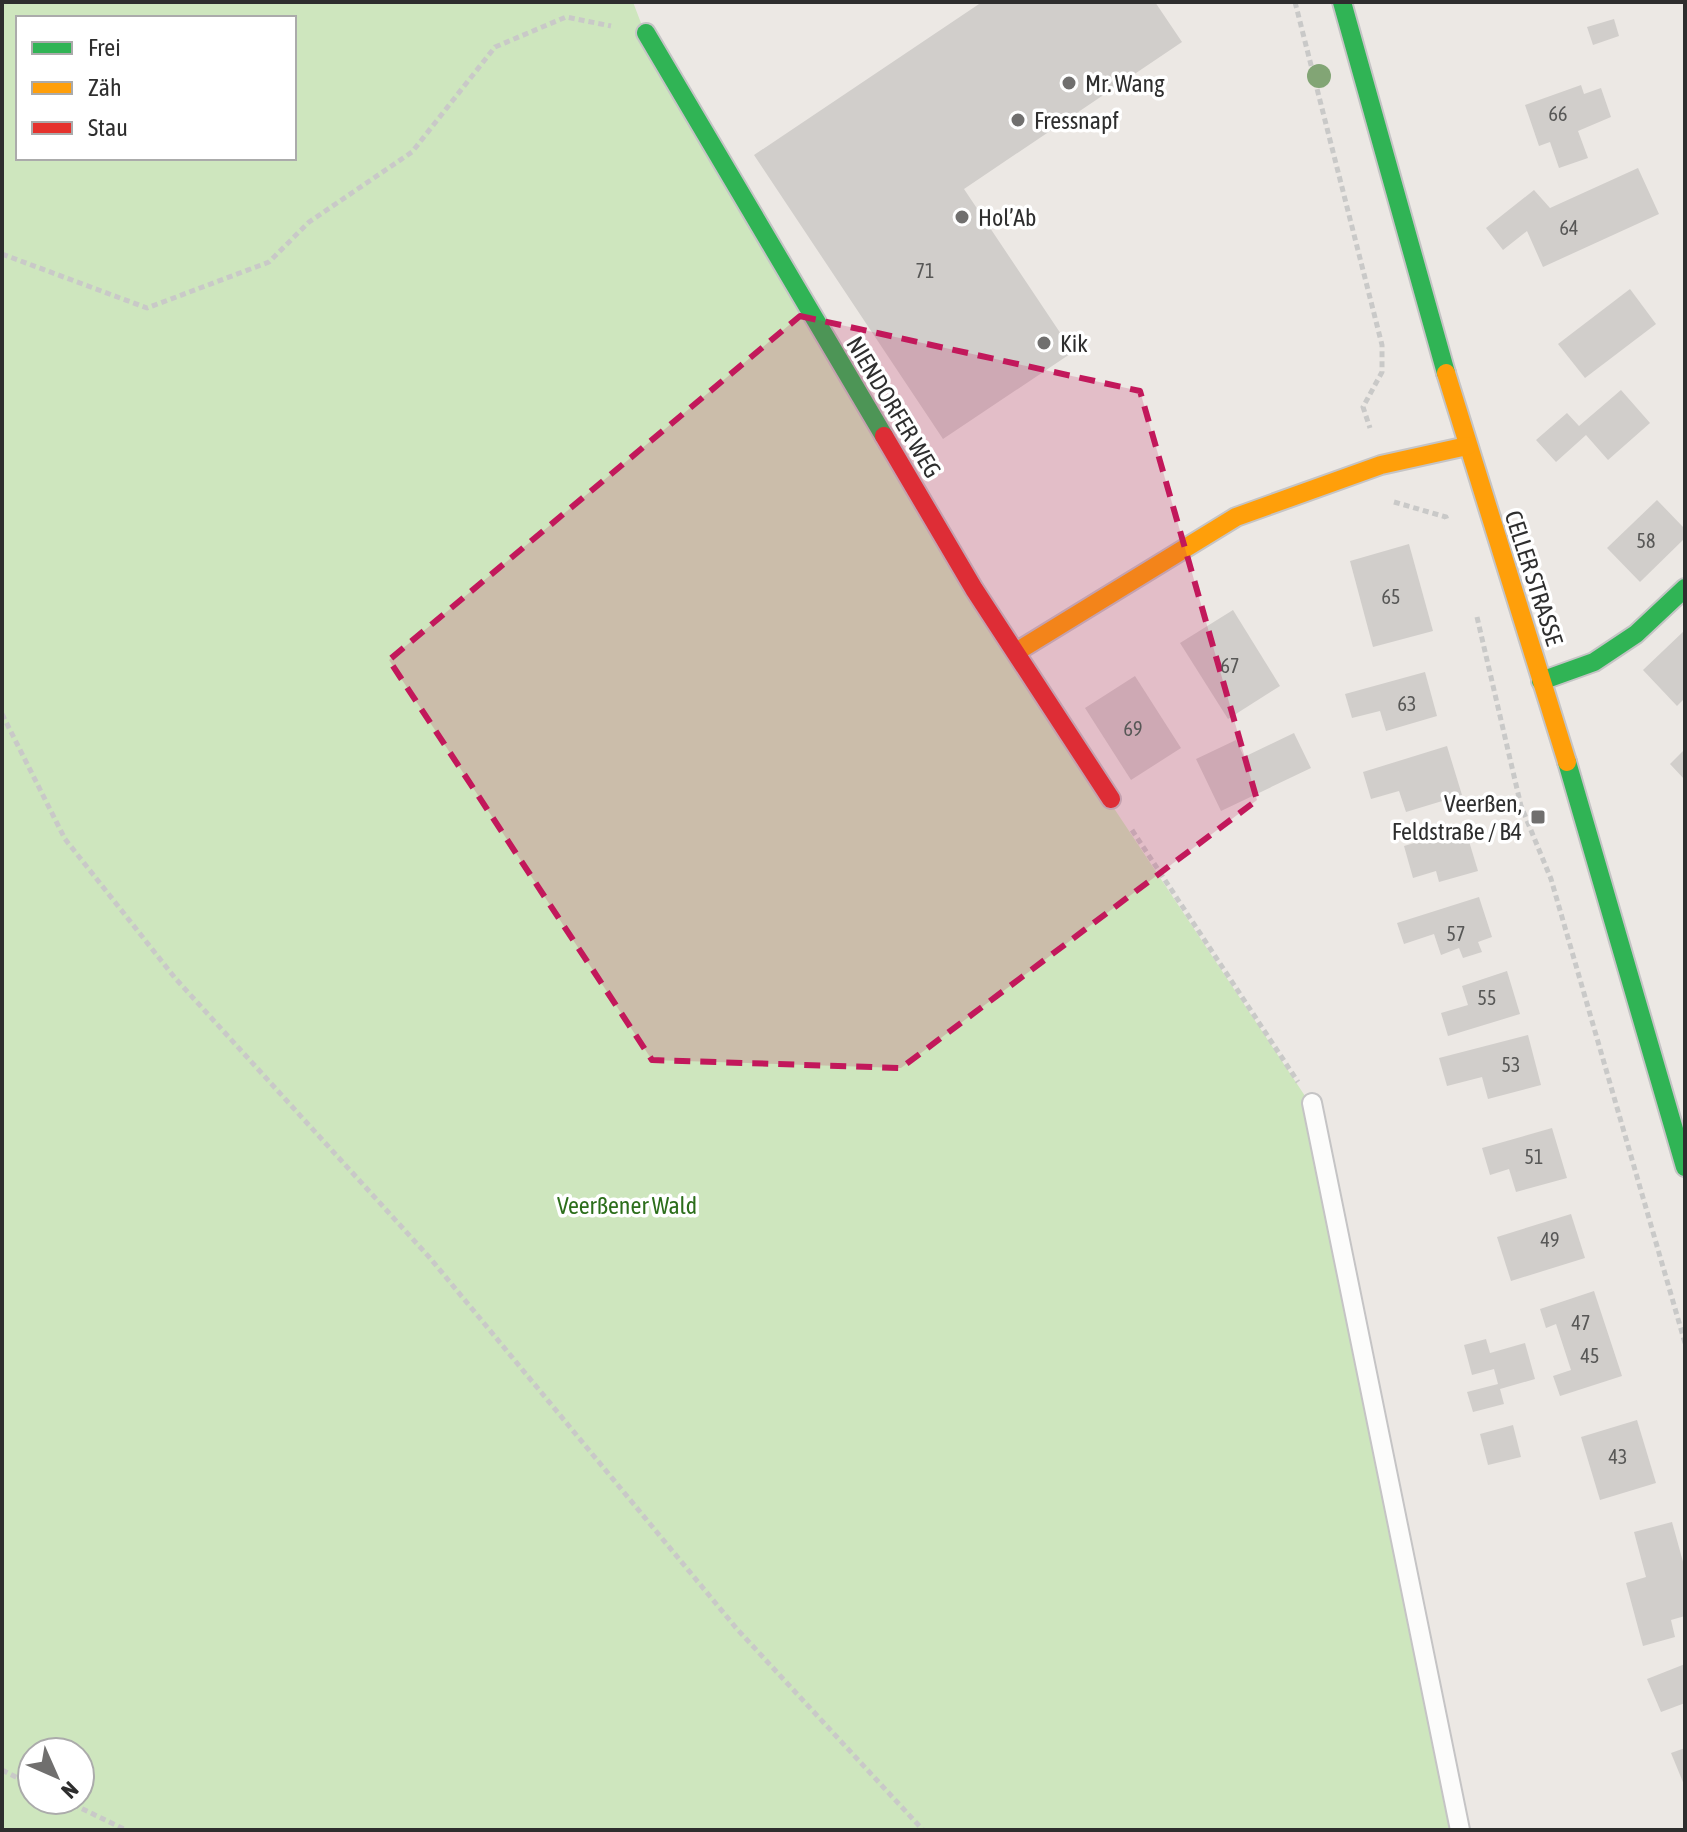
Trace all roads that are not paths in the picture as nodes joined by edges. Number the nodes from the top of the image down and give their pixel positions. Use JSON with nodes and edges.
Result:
{"nodes":[{"id":1,"x":1342,"y":2,"type":"edge"},
{"id":2,"x":646,"y":33,"type":"road end"},
{"id":3,"x":1467,"y":446,"type":"junction"},
{"id":4,"x":1685,"y":588,"type":"edge"},
{"id":5,"x":1016,"y":652,"type":"junction"},
{"id":6,"x":1541,"y":681,"type":"junction"},
{"id":7,"x":1111,"y":799,"type":"road end"},
{"id":8,"x":1312,"y":1103,"type":"road end"},
{"id":9,"x":1685,"y":1167,"type":"edge"},
{"id":10,"x":1460,"y":1830,"type":"edge"}],
"edges":[{"from":1,"to":3,"type":"street","name":"CELLER STRASSE"},
{"from":2,"to":5,"type":"street","name":"NIENDORFER WEG"},
{"from":3,"to":5,"type":"street"},
{"from":3,"to":6,"type":"street","name":"CELLER STRASSE"},
{"from":4,"to":6,"type":"street"},
{"from":5,"to":7,"type":"street","name":"NIENDORFER WEG"},
{"from":6,"to":9,"type":"street","name":"CELLER STRASSE"},
{"from":8,"to":10,"type":"lane"}]}
